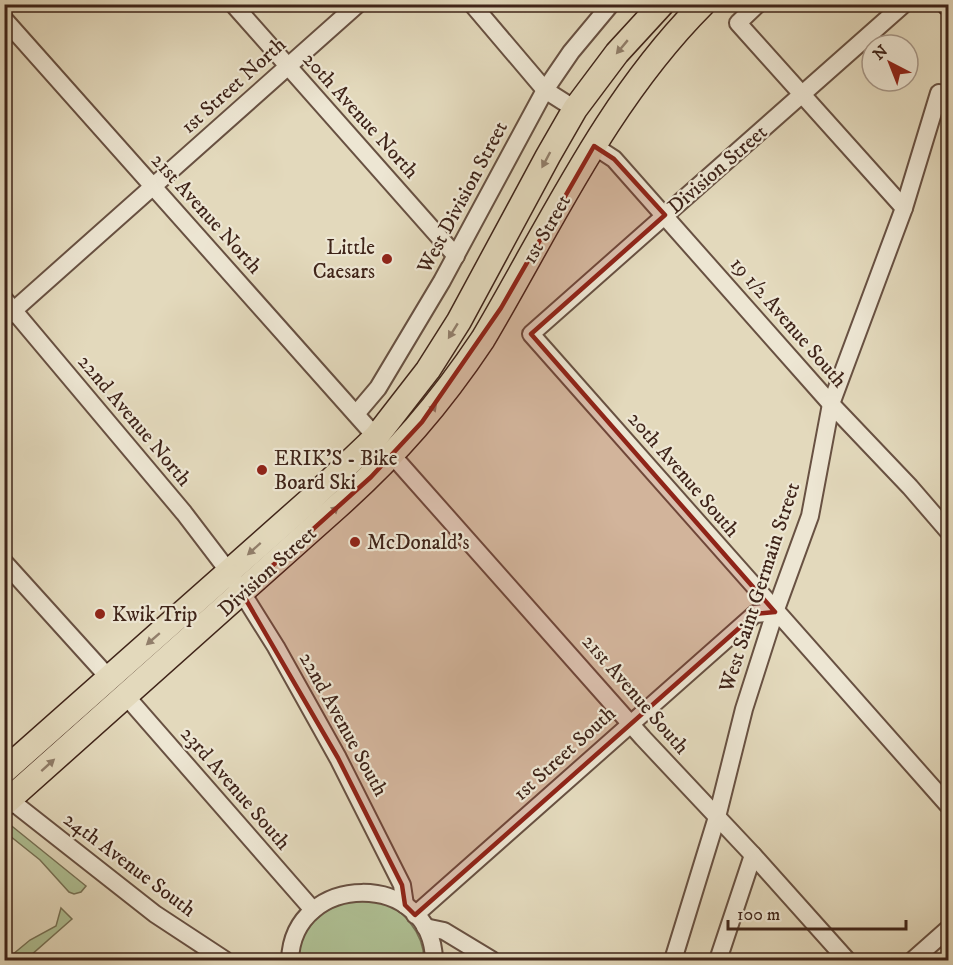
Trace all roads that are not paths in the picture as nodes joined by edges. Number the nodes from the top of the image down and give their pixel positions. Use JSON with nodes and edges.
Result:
{"nodes":[{"id":1,"x":233,"y":4,"type":"edge"},
{"id":2,"x":358,"y":4,"type":"edge"},
{"id":3,"x":472,"y":4,"type":"edge"},
{"id":4,"x":611,"y":4,"type":"edge"},
{"id":5,"x":663,"y":4,"type":"edge"},
{"id":6,"x":703,"y":4,"type":"edge"},
{"id":7,"x":758,"y":4,"type":"edge"},
{"id":8,"x":904,"y":4,"type":"edge"},
{"id":9,"x":4,"y":19,"type":"edge"},
{"id":10,"x":288,"y":67,"type":"junction"},
{"id":11,"x":545,"y":90,"type":"junction"},
{"id":12,"x":939,"y":93,"type":"dead end"},
{"id":13,"x":801,"y":94,"type":"junction"},
{"id":14,"x":575,"y":109,"type":"junction"},
{"id":15,"x":594,"y":146,"type":"junction"},
{"id":16,"x":153,"y":186,"type":"junction"},
{"id":17,"x":904,"y":208,"type":"junction"},
{"id":18,"x":665,"y":215,"type":"junction"},
{"id":19,"x":456,"y":256,"type":"junction"},
{"id":20,"x":8,"y":309,"type":"edge"},
{"id":21,"x":531,"y":334,"type":"joint"},
{"id":22,"x":831,"y":404,"type":"junction"},
{"id":23,"x":356,"y":414,"type":"junction"},
{"id":24,"x":376,"y":437,"type":"junction"},
{"id":25,"x":392,"y":455,"type":"junction"},
{"id":26,"x":948,"y":531,"type":"edge"},
{"id":27,"x":4,"y":562,"type":"edge"},
{"id":28,"x":228,"y":572,"type":"junction"},
{"id":29,"x":242,"y":593,"type":"junction"},
{"id":30,"x":775,"y":612,"type":"junction"},
{"id":31,"x":109,"y":678,"type":"junction"},
{"id":32,"x":126,"y":696,"type":"junction"},
{"id":33,"x":631,"y":724,"type":"junction"},
{"id":34,"x":4,"y":771,"type":"edge"},
{"id":35,"x":7,"y":802,"type":"edge"},
{"id":36,"x":948,"y":805,"type":"edge"},
{"id":37,"x":717,"y":817,"type":"junction"},
{"id":38,"x":753,"y":855,"type":"junction"},
{"id":39,"x":313,"y":910,"type":"junction"},
{"id":40,"x":415,"y":916,"type":"junction"},
{"id":41,"x":948,"y":929,"type":"edge"},
{"id":42,"x":225,"y":960,"type":"edge"},
{"id":43,"x":290,"y":960,"type":"edge"},
{"id":44,"x":434,"y":960,"type":"edge"},
{"id":45,"x":492,"y":960,"type":"edge"},
{"id":46,"x":673,"y":960,"type":"edge"},
{"id":47,"x":718,"y":960,"type":"edge"},
{"id":48,"x":847,"y":960,"type":"edge"},
{"id":49,"x":913,"y":960,"type":"edge"}],
"edges":[{"from":1,"to":10,"type":"street","name":"20th Avenue North"},
{"from":2,"to":10,"type":"street","name":"1st Street North"},
{"from":3,"to":11,"type":"street"},
{"from":4,"to":11,"type":"street","name":"West Division Street"},
{"from":5,"to":14,"type":"highway","name":"1st Street","one_way":true},
{"from":6,"to":15,"type":"highway","name":"1st Street"},
{"from":7,"to":13,"type":"street"},
{"from":8,"to":13,"type":"street","name":"Division Street"},
{"from":9,"to":16,"type":"street","name":"21st Avenue North"},
{"from":10,"to":16,"type":"street","name":"1st Street North"},
{"from":10,"to":19,"type":"street","name":"20th Avenue North"},
{"from":11,"to":14,"type":"street"},
{"from":11,"to":19,"type":"street","name":"West Division Street"},
{"from":12,"to":17,"type":"street","name":"West Saint Germain Street"},
{"from":13,"to":17,"type":"street"},
{"from":13,"to":18,"type":"street","name":"Division Street"},
{"from":14,"to":24,"type":"highway","name":"1st Street","one_way":true},
{"from":15,"to":18,"type":"street","name":"19 1/2 Avenue South"},
{"from":25,"to":15,"type":"highway","name":"1st Street","one_way":true},
{"from":16,"to":20,"type":"street","name":"1st Street North"},
{"from":16,"to":23,"type":"street","name":"21st Avenue North"},
{"from":17,"to":22,"type":"street","name":"West Saint Germain Street"},
{"from":18,"to":21,"type":"street","name":"Division Street"},
{"from":18,"to":22,"type":"street","name":"19 1/2 Avenue South"},
{"from":19,"to":23,"type":"street","name":"West Division Street"},
{"from":20,"to":28,"type":"street","name":"22nd Avenue North"},
{"from":21,"to":30,"type":"street","name":"20th Avenue South"},
{"from":22,"to":26,"type":"street","name":"19 1/2 Avenue South"},
{"from":22,"to":30,"type":"street","name":"West Saint Germain Street"},
{"from":23,"to":24,"type":"street","name":"21st Avenue North"},
{"from":24,"to":28,"type":"highway","name":"Division Street","one_way":true},
{"from":29,"to":25,"type":"highway","name":"Division Street","one_way":true},
{"from":25,"to":33,"type":"street","name":"21st Avenue South"},
{"from":27,"to":31,"type":"street"},
{"from":28,"to":29,"type":"street","name":"22nd Avenue South"},
{"from":28,"to":31,"type":"highway","name":"Division Street","one_way":true},
{"from":29,"to":32,"type":"highway","name":"Division Street"},
{"from":29,"to":40,"type":"street","name":"22nd Avenue South"},
{"from":30,"to":33,"type":"street","name":"1st Street South"},
{"from":30,"to":36,"type":"street","name":"20th Avenue South"},
{"from":30,"to":37,"type":"street","name":"West Saint Germain Street"},
{"from":31,"to":34,"type":"highway","name":"Division Street"},
{"from":35,"to":32,"type":"highway","name":"Division Street","one_way":true},
{"from":32,"to":39,"type":"street","name":"23rd Avenue South"},
{"from":33,"to":37,"type":"street","name":"21st Avenue South"},
{"from":33,"to":40,"type":"street","name":"1st Street South"},
{"from":35,"to":42,"type":"street","name":"24th Avenue South"},
{"from":37,"to":38,"type":"street","name":"21st Avenue South"},
{"from":37,"to":46,"type":"street","name":"West Saint Germain Street"},
{"from":38,"to":47,"type":"street"},
{"from":38,"to":48,"type":"street","name":"21st Avenue South"},
{"from":39,"to":40,"type":"street"},
{"from":39,"to":43,"type":"street"},
{"from":40,"to":44,"type":"street","name":"22nd Avenue South"},
{"from":40,"to":45,"type":"street"},
{"from":41,"to":49,"type":"street"}]}
